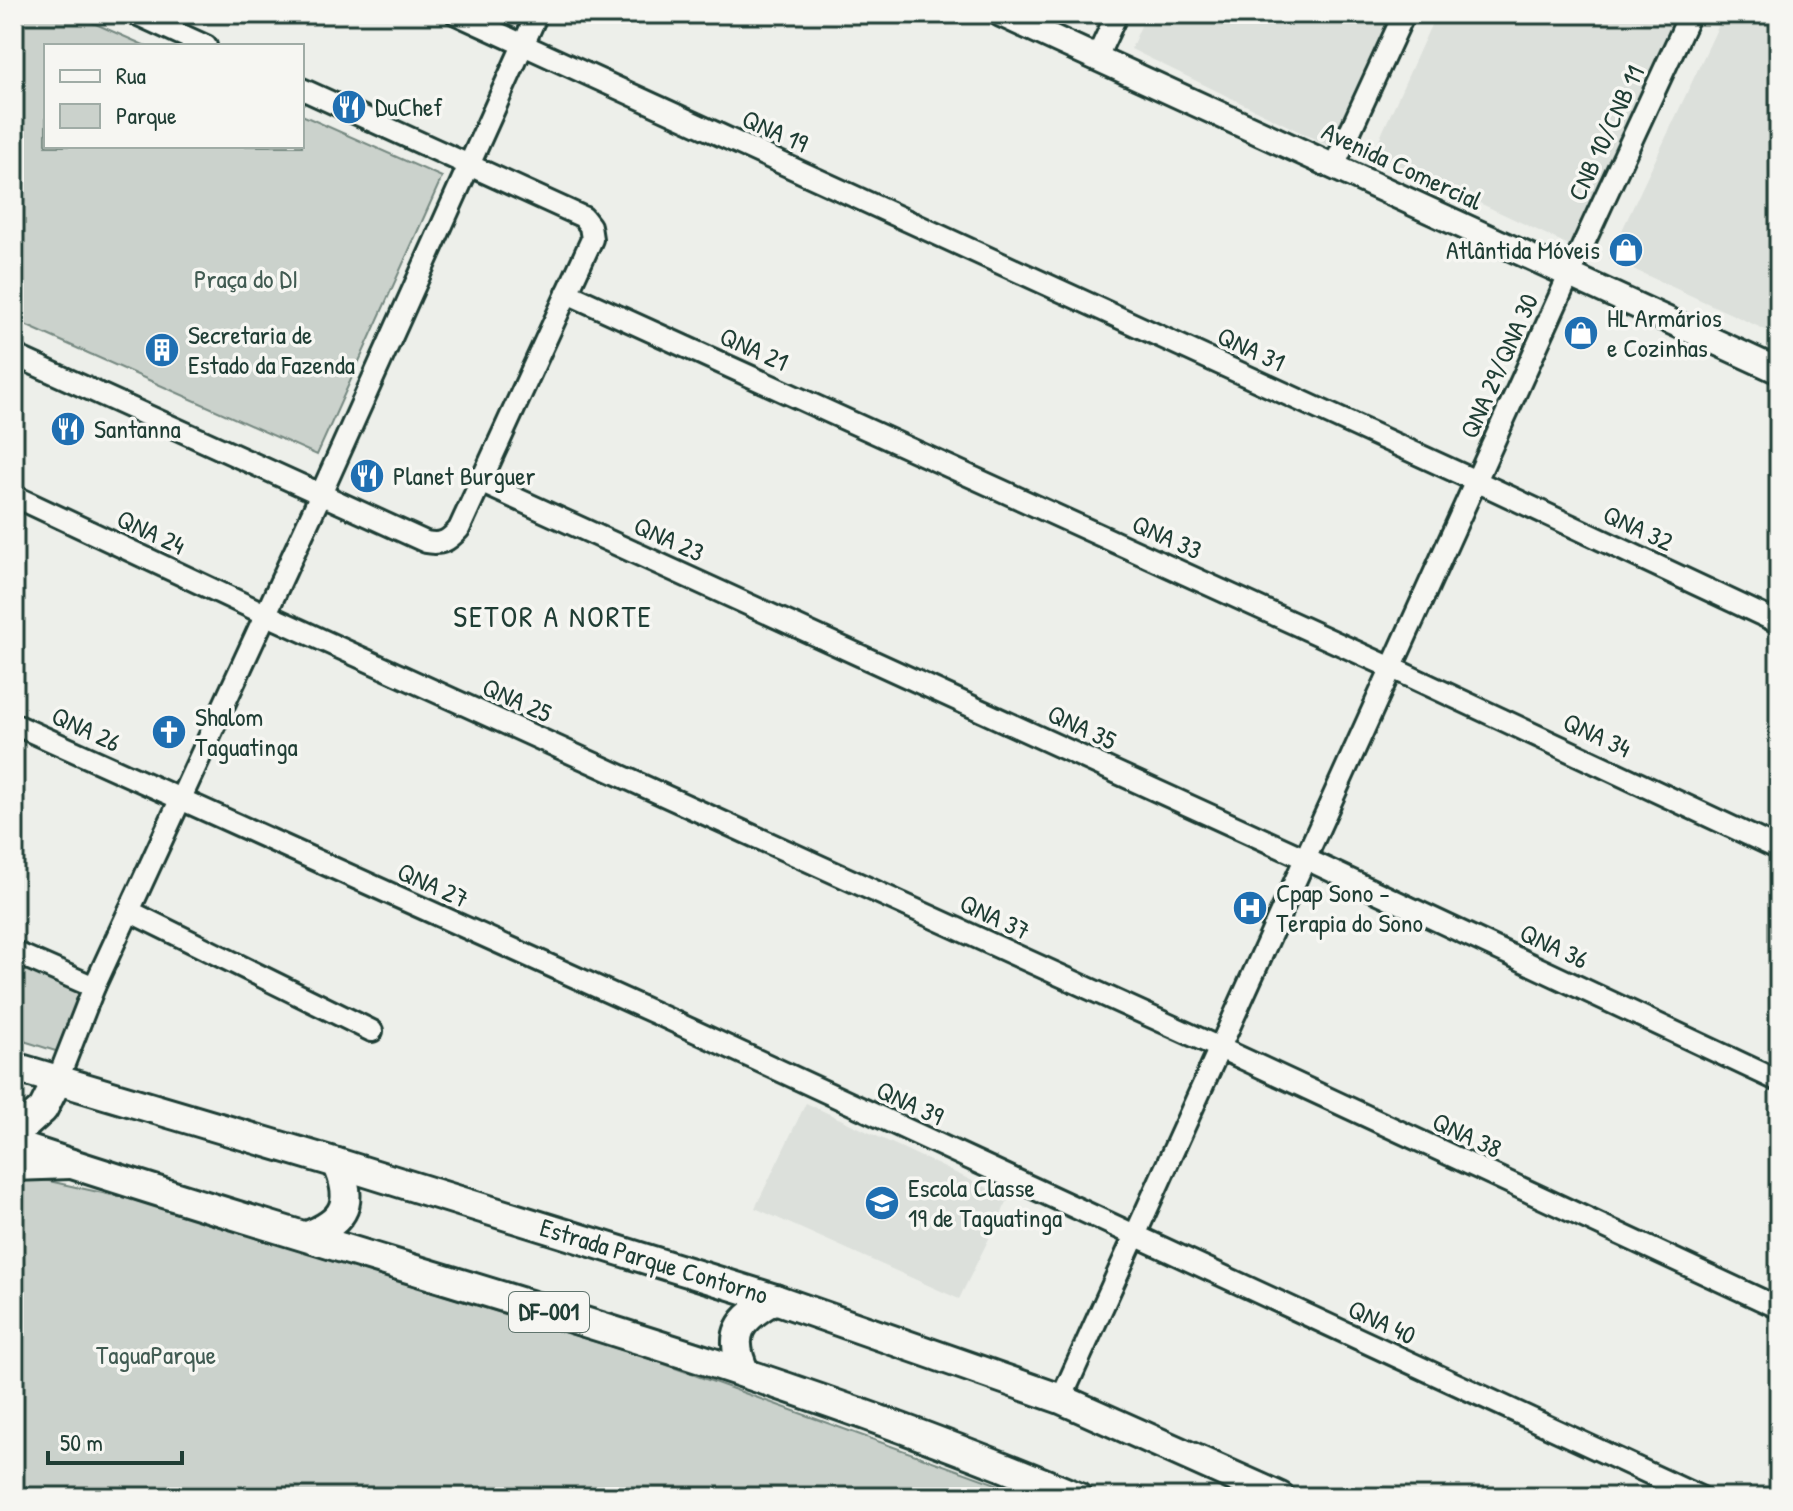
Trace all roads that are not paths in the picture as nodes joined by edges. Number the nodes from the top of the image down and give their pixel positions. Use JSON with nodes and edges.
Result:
{"nodes":[{"id":1,"x":136,"y":14,"type":"edge"},
{"id":2,"x":456,"y":14,"type":"edge"},
{"id":3,"x":537,"y":14,"type":"edge"},
{"id":4,"x":1001,"y":14,"type":"edge"},
{"id":5,"x":1117,"y":14,"type":"edge"},
{"id":6,"x":1404,"y":14,"type":"edge"},
{"id":7,"x":1690,"y":14,"type":"edge"},
{"id":8,"x":202,"y":44,"type":"edge"},
{"id":9,"x":523,"y":45,"type":"junction"},
{"id":10,"x":1097,"y":57,"type":"junction"},
{"id":11,"x":304,"y":90,"type":"edge"},
{"id":12,"x":470,"y":166,"type":"junction"},
{"id":13,"x":1334,"y":166,"type":"junction"},
{"id":14,"x":1005,"y":265,"type":"joint"},
{"id":15,"x":1570,"y":273,"type":"junction"},
{"id":16,"x":567,"y":293,"type":"junction"},
{"id":17,"x":14,"y":355,"type":"edge"},
{"id":18,"x":1779,"y":371,"type":"edge"},
{"id":19,"x":920,"y":453,"type":"joint"},
{"id":20,"x":1476,"y":481,"type":"junction"},
{"id":21,"x":480,"y":482,"type":"junction"},
{"id":22,"x":321,"y":494,"type":"junction"},
{"id":23,"x":14,"y":496,"type":"edge"},
{"id":24,"x":265,"y":614,"type":"junction"},
{"id":25,"x":1779,"y":623,"type":"edge"},
{"id":26,"x":837,"y":643,"type":"joint"},
{"id":27,"x":1392,"y":668,"type":"junction"},
{"id":28,"x":14,"y":724,"type":"edge"},
{"id":29,"x":180,"y":800,"type":"junction"},
{"id":30,"x":748,"y":833,"type":"joint"},
{"id":31,"x":1779,"y":849,"type":"edge"},
{"id":32,"x":1306,"y":859,"type":"junction"},
{"id":33,"x":129,"y":911,"type":"junction"},
{"id":34,"x":14,"y":952,"type":"edge"},
{"id":35,"x":94,"y":987,"type":"junction"},
{"id":36,"x":664,"y":1017,"type":"joint"},
{"id":37,"x":372,"y":1031,"type":"dead end"},
{"id":38,"x":1220,"y":1048,"type":"junction"},
{"id":39,"x":14,"y":1067,"type":"edge"},
{"id":40,"x":58,"y":1079,"type":"junction"},
{"id":41,"x":1779,"y":1081,"type":"edge"},
{"id":42,"x":14,"y":1135,"type":"edge"},
{"id":43,"x":14,"y":1145,"type":"edge"},
{"id":44,"x":337,"y":1163,"type":"junction"},
{"id":45,"x":81,"y":1168,"type":"junction"},
{"id":46,"x":14,"y":1170,"type":"edge"},
{"id":47,"x":307,"y":1236,"type":"junction"},
{"id":48,"x":1134,"y":1236,"type":"junction"},
{"id":49,"x":775,"y":1299,"type":"junction"},
{"id":50,"x":1779,"y":1308,"type":"edge"},
{"id":51,"x":745,"y":1373,"type":"junction"},
{"id":52,"x":1061,"y":1399,"type":"junction"},
{"id":53,"x":1077,"y":1497,"type":"edge"},
{"id":54,"x":1280,"y":1497,"type":"edge"},
{"id":55,"x":1700,"y":1497,"type":"edge"}],
"edges":[{"from":1,"to":8,"type":"street"},
{"from":2,"to":9,"type":"street","name":"QNA 19"},
{"from":3,"to":9,"type":"street"},
{"from":4,"to":10,"type":"main road","name":"Avenida Comercial"},
{"from":5,"to":10,"type":"street"},
{"from":6,"to":13,"type":"street"},
{"from":7,"to":15,"type":"street","name":"CNB 10/CNB 11"},
{"from":9,"to":12,"type":"street"},
{"from":9,"to":14,"type":"street","name":"QNA 19"},
{"from":10,"to":13,"type":"main road","name":"Avenida Comercial"},
{"from":11,"to":12,"type":"street"},
{"from":12,"to":16,"type":"street"},
{"from":12,"to":22,"type":"street"},
{"from":13,"to":15,"type":"main road","name":"Avenida Comercial"},
{"from":14,"to":20,"type":"street","name":"QNA 31"},
{"from":15,"to":18,"type":"main road","name":"Avenida Comercial"},
{"from":15,"to":20,"type":"street","name":"QNA 29/QNA 30"},
{"from":16,"to":19,"type":"street","name":"QNA 21"},
{"from":16,"to":21,"type":"street"},
{"from":17,"to":22,"type":"street"},
{"from":19,"to":27,"type":"street","name":"QNA 33"},
{"from":20,"to":25,"type":"street","name":"QNA 32"},
{"from":20,"to":27,"type":"street","name":"QNA 29/QNA 30"},
{"from":21,"to":22,"type":"street"},
{"from":21,"to":26,"type":"street","name":"QNA 23"},
{"from":22,"to":24,"type":"street"},
{"from":23,"to":24,"type":"street","name":"QNA 24"},
{"from":24,"to":29,"type":"street"},
{"from":24,"to":30,"type":"street","name":"QNA 25"},
{"from":26,"to":32,"type":"street","name":"QNA 35"},
{"from":27,"to":31,"type":"street","name":"QNA 34"},
{"from":27,"to":32,"type":"street","name":"QNA 29/QNA 30"},
{"from":28,"to":29,"type":"street","name":"QNA 26"},
{"from":29,"to":33,"type":"street"},
{"from":29,"to":36,"type":"street","name":"QNA 27"},
{"from":30,"to":38,"type":"street","name":"QNA 37"},
{"from":32,"to":38,"type":"street","name":"QNA 29/QNA 30"},
{"from":32,"to":41,"type":"street","name":"QNA 36"},
{"from":33,"to":35,"type":"street"},
{"from":33,"to":37,"type":"street"},
{"from":34,"to":35,"type":"street"},
{"from":35,"to":40,"type":"street"},
{"from":36,"to":48,"type":"street","name":"QNA 39"},
{"from":38,"to":48,"type":"street","name":"QNA 29/QNA 30"},
{"from":38,"to":50,"type":"street","name":"QNA 38"},
{"from":39,"to":40,"type":"highway","name":"Estrada Parque Contorno"},
{"from":40,"to":42,"type":"highway"},
{"from":40,"to":44,"type":"highway","name":"Estrada Parque Contorno"},
{"from":43,"to":45,"type":"highway","number":"DF-001"},
{"from":44,"to":47,"type":"highway"},
{"from":44,"to":49,"type":"highway","name":"Estrada Parque Contorno"},
{"from":45,"to":46,"type":"street"},
{"from":45,"to":47,"type":"highway","number":"DF-001"},
{"from":47,"to":51,"type":"highway","number":"DF-001"},
{"from":48,"to":52,"type":"street","name":"QNA 29/QNA 30"},
{"from":48,"to":55,"type":"street","name":"QNA 40"},
{"from":49,"to":51,"type":"highway"},
{"from":49,"to":52,"type":"highway","name":"Estrada Parque Contorno"},
{"from":51,"to":53,"type":"highway","number":"DF-001"},
{"from":52,"to":54,"type":"highway","name":"Estrada Parque Contorno"}]}
